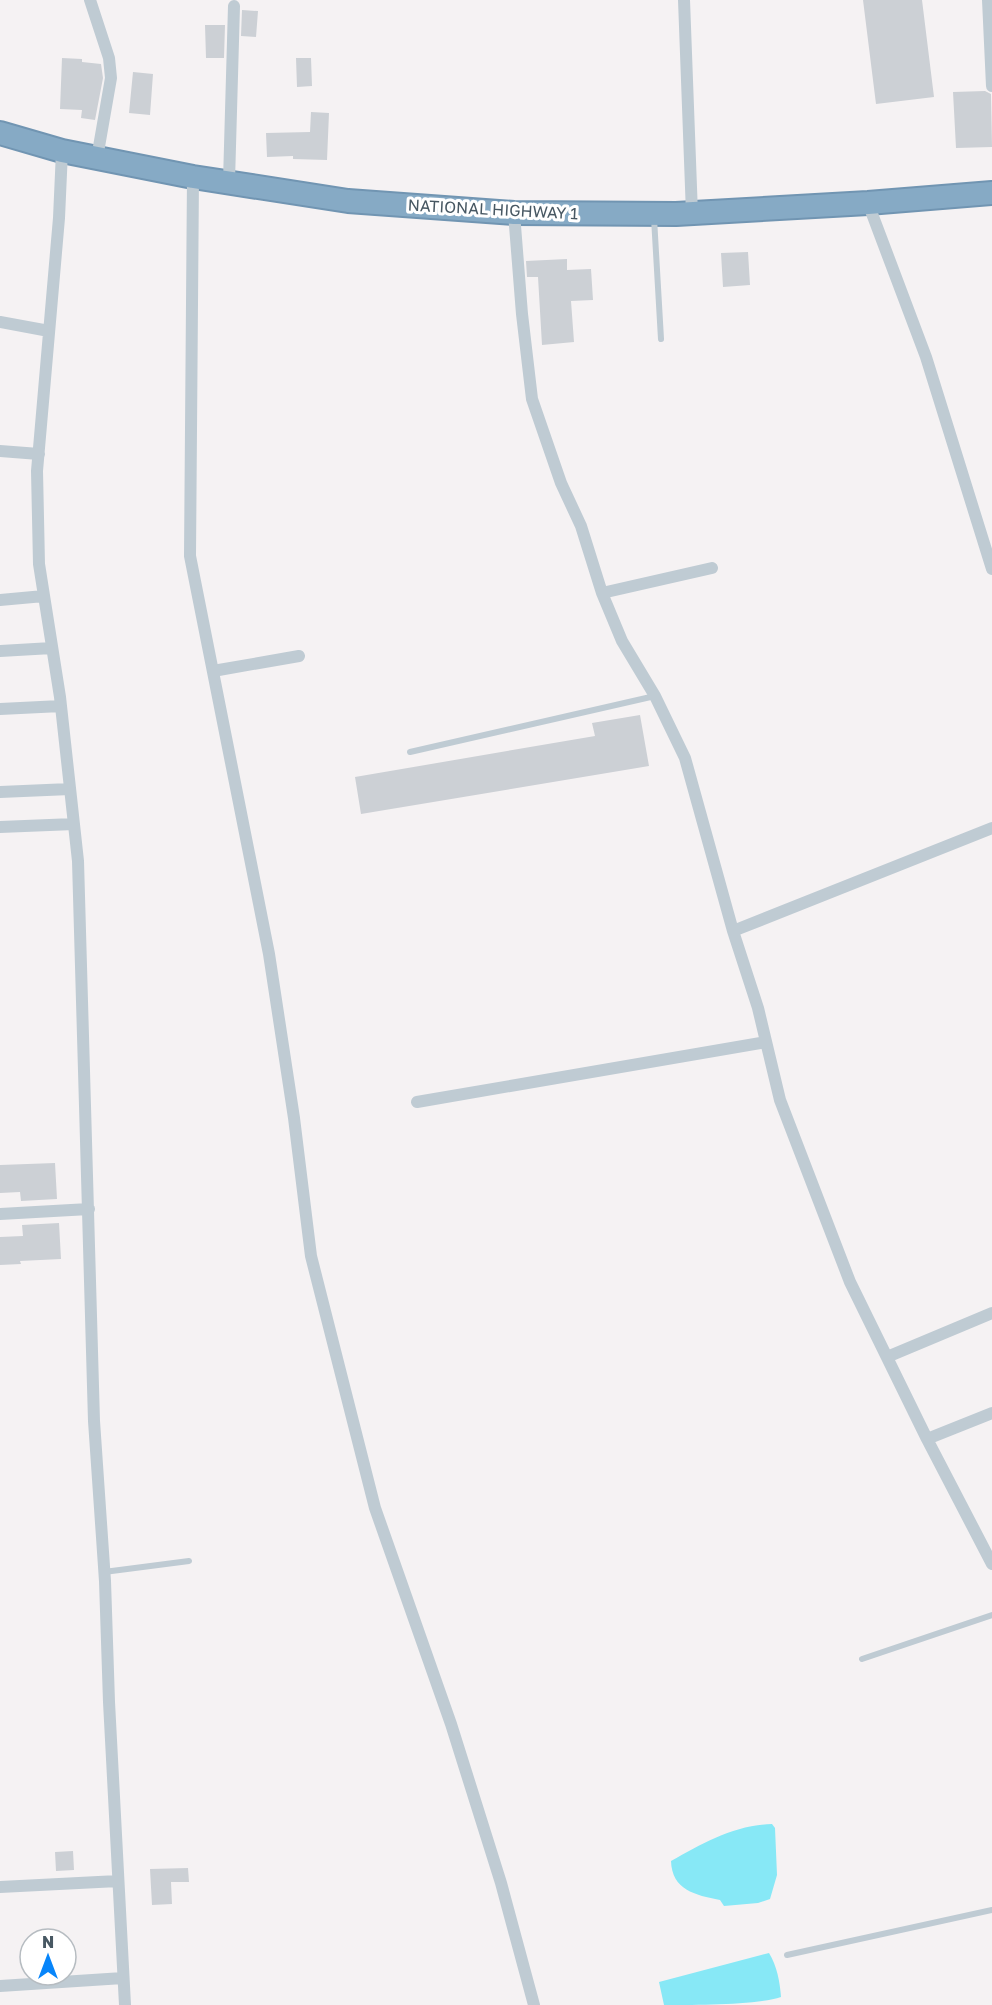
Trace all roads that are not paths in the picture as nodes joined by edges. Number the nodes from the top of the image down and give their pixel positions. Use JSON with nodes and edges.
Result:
{"nodes":[{"id":1,"x":90,"y":0,"type":"edge"},
{"id":2,"x":684,"y":0,"type":"edge"},
{"id":3,"x":988,"y":0,"type":"edge"},
{"id":4,"x":234,"y":6,"type":"dead end"},
{"id":5,"x":992,"y":86,"type":"edge"},
{"id":6,"x":0,"y":134,"type":"edge"},
{"id":7,"x":62,"y":151,"type":"junction"},
{"id":8,"x":97,"y":158,"type":"junction"},
{"id":9,"x":193,"y":177,"type":"junction"},
{"id":10,"x":229,"y":182,"type":"junction"},
{"id":11,"x":992,"y":193,"type":"edge"},
{"id":12,"x":868,"y":203,"type":"junction"},
{"id":13,"x":514,"y":213,"type":"junction"},
{"id":14,"x":692,"y":213,"type":"junction"},
{"id":15,"x":653,"y":214,"type":"junction"},
{"id":16,"x":0,"y":322,"type":"edge"},
{"id":17,"x":49,"y":332,"type":"junction"},
{"id":18,"x":661,"y":339,"type":"dead end"},
{"id":19,"x":0,"y":451,"type":"edge"},
{"id":20,"x":39,"y":454,"type":"junction"},
{"id":21,"x":712,"y":568,"type":"dead end"},
{"id":22,"x":992,"y":569,"type":"edge"},
{"id":23,"x":602,"y":593,"type":"junction"},
{"id":24,"x":44,"y":596,"type":"junction"},
{"id":25,"x":0,"y":600,"type":"edge"},
{"id":26,"x":52,"y":648,"type":"junction"},
{"id":27,"x":0,"y":651,"type":"edge"},
{"id":28,"x":299,"y":656,"type":"dead end"},
{"id":29,"x":213,"y":671,"type":"junction"},
{"id":30,"x":655,"y":696,"type":"junction"},
{"id":31,"x":61,"y":706,"type":"junction"},
{"id":32,"x":0,"y":709,"type":"edge"},
{"id":33,"x":410,"y":752,"type":"dead end"},
{"id":34,"x":70,"y":789,"type":"junction"},
{"id":35,"x":0,"y":792,"type":"edge"},
{"id":36,"x":74,"y":824,"type":"junction"},
{"id":37,"x":0,"y":827,"type":"edge"},
{"id":38,"x":992,"y":828,"type":"edge"},
{"id":39,"x":733,"y":931,"type":"junction"},
{"id":40,"x":766,"y":1042,"type":"junction"},
{"id":41,"x":417,"y":1102,"type":"dead end"},
{"id":42,"x":88,"y":1209,"type":"junction"},
{"id":43,"x":0,"y":1214,"type":"edge"},
{"id":44,"x":992,"y":1313,"type":"edge"},
{"id":45,"x":887,"y":1357,"type":"junction"},
{"id":46,"x":992,"y":1413,"type":"edge"},
{"id":47,"x":927,"y":1439,"type":"junction"},
{"id":48,"x":189,"y":1561,"type":"dead end"},
{"id":49,"x":991,"y":1561,"type":"edge"},
{"id":50,"x":104,"y":1572,"type":"junction"},
{"id":51,"x":992,"y":1615,"type":"edge"},
{"id":52,"x":862,"y":1659,"type":"dead end"},
{"id":53,"x":118,"y":1881,"type":"junction"},
{"id":54,"x":0,"y":1887,"type":"edge"},
{"id":55,"x":992,"y":1910,"type":"edge"},
{"id":56,"x":787,"y":1955,"type":"dead end"},
{"id":57,"x":123,"y":1978,"type":"junction"},
{"id":58,"x":0,"y":1986,"type":"edge"},
{"id":59,"x":125,"y":2005,"type":"edge"},
{"id":60,"x":534,"y":2005,"type":"edge"}],
"edges":[{"from":1,"to":8,"type":"street"},
{"from":2,"to":14,"type":"street"},
{"from":3,"to":5,"type":"street"},
{"from":4,"to":10,"type":"street"},
{"from":6,"to":7,"type":"highway","name":"NATIONAL HIGHWAY 1"},
{"from":7,"to":8,"type":"highway","name":"NATIONAL HIGHWAY 1"},
{"from":7,"to":17,"type":"street"},
{"from":8,"to":9,"type":"highway","name":"NATIONAL HIGHWAY 1"},
{"from":9,"to":10,"type":"highway","name":"NATIONAL HIGHWAY 1"},
{"from":9,"to":29,"type":"street"},
{"from":10,"to":13,"type":"highway","name":"NATIONAL HIGHWAY 1"},
{"from":11,"to":12,"type":"highway","name":"NATIONAL HIGHWAY 1"},
{"from":12,"to":14,"type":"highway","name":"NATIONAL HIGHWAY 1"},
{"from":12,"to":22,"type":"street"},
{"from":13,"to":15,"type":"highway","name":"NATIONAL HIGHWAY 1"},
{"from":13,"to":23,"type":"street"},
{"from":14,"to":15,"type":"highway","name":"NATIONAL HIGHWAY 1"},
{"from":15,"to":18,"type":"lane"},
{"from":16,"to":17,"type":"street"},
{"from":17,"to":20,"type":"street"},
{"from":19,"to":20,"type":"street"},
{"from":20,"to":24,"type":"street"},
{"from":21,"to":23,"type":"street"},
{"from":23,"to":30,"type":"street"},
{"from":24,"to":25,"type":"street"},
{"from":24,"to":26,"type":"street"},
{"from":26,"to":27,"type":"street"},
{"from":26,"to":31,"type":"street"},
{"from":28,"to":29,"type":"street"},
{"from":29,"to":60,"type":"street"},
{"from":30,"to":33,"type":"lane"},
{"from":30,"to":39,"type":"street"},
{"from":31,"to":32,"type":"street"},
{"from":31,"to":34,"type":"street"},
{"from":34,"to":35,"type":"street"},
{"from":34,"to":36,"type":"street"},
{"from":36,"to":37,"type":"street"},
{"from":36,"to":42,"type":"street"},
{"from":38,"to":39,"type":"street"},
{"from":39,"to":40,"type":"street"},
{"from":40,"to":41,"type":"street"},
{"from":40,"to":45,"type":"street"},
{"from":42,"to":43,"type":"street"},
{"from":42,"to":50,"type":"street"},
{"from":44,"to":45,"type":"street"},
{"from":45,"to":47,"type":"street"},
{"from":46,"to":47,"type":"street"},
{"from":47,"to":49,"type":"street"},
{"from":48,"to":50,"type":"lane"},
{"from":50,"to":53,"type":"street"},
{"from":51,"to":52,"type":"lane"},
{"from":53,"to":54,"type":"street"},
{"from":53,"to":57,"type":"street"},
{"from":55,"to":56,"type":"lane"},
{"from":57,"to":58,"type":"street"},
{"from":57,"to":59,"type":"street"}]}
